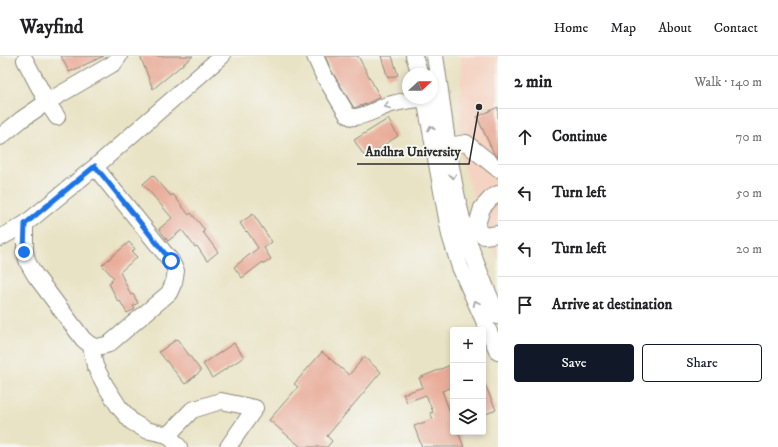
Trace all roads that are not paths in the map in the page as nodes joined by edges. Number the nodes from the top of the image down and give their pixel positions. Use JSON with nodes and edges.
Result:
{"nodes":[{"id":1,"x":119,"y":56,"type":"edge"},
{"id":2,"x":222,"y":56,"type":"edge"},
{"id":3,"x":315,"y":56,"type":"edge"},
{"id":4,"x":414,"y":56,"type":"edge"},
{"id":5,"x":435,"y":56,"type":"edge"},
{"id":6,"x":25,"y":60,"type":"dead end"},
{"id":7,"x":418,"y":68,"type":"edge"},
{"id":8,"x":434,"y":68,"type":"edge"},
{"id":9,"x":402,"y":101,"type":"edge"},
{"id":10,"x":47,"y":102,"type":"junction"},
{"id":11,"x":432,"y":104,"type":"edge"},
{"id":12,"x":433,"y":104,"type":"edge"},
{"id":13,"x":57,"y":117,"type":"dead end"},
{"id":14,"x":0,"y":137,"type":"edge"},
{"id":15,"x":448,"y":146,"type":"junction"},
{"id":16,"x":95,"y":166,"type":"junction"},
{"id":17,"x":498,"y":169,"type":"edge"},
{"id":18,"x":498,"y":194,"type":"edge"},
{"id":19,"x":25,"y":224,"type":"junction"},
{"id":20,"x":470,"y":229,"type":"junction"},
{"id":21,"x":498,"y":234,"type":"edge"},
{"id":22,"x":0,"y":238,"type":"edge"},
{"id":23,"x":496,"y":307,"type":"edge"},
{"id":24,"x":90,"y":346,"type":"junction"},
{"id":25,"x":498,"y":352,"type":"edge"},
{"id":26,"x":168,"y":435,"type":"junction"},
{"id":27,"x":179,"y":447,"type":"edge"},
{"id":28,"x":228,"y":447,"type":"edge"}],
"edges":[{"from":1,"to":10,"type":"street"},
{"from":2,"to":16,"type":"street"},
{"from":9,"to":3,"type":"street","one_way":true},
{"from":4,"to":7,"type":"street"},
{"from":5,"to":8,"type":"street"},
{"from":6,"to":10,"type":"street"},
{"from":10,"to":13,"type":"street"},
{"from":10,"to":14,"type":"street"},
{"from":25,"to":11,"type":"street","one_way":true},
{"from":12,"to":15,"type":"street"},
{"from":15,"to":17,"type":"street"},
{"from":15,"to":20,"type":"street","one_way":true},
{"from":16,"to":19,"type":"street"},
{"from":16,"to":24,"type":"street"},
{"from":18,"to":20,"type":"street"},
{"from":19,"to":22,"type":"street"},
{"from":19,"to":24,"type":"street"},
{"from":20,"to":21,"type":"street"},
{"from":20,"to":23,"type":"street"},
{"from":24,"to":26,"type":"street"},
{"from":26,"to":27,"type":"street"},
{"from":26,"to":28,"type":"street"}]}
